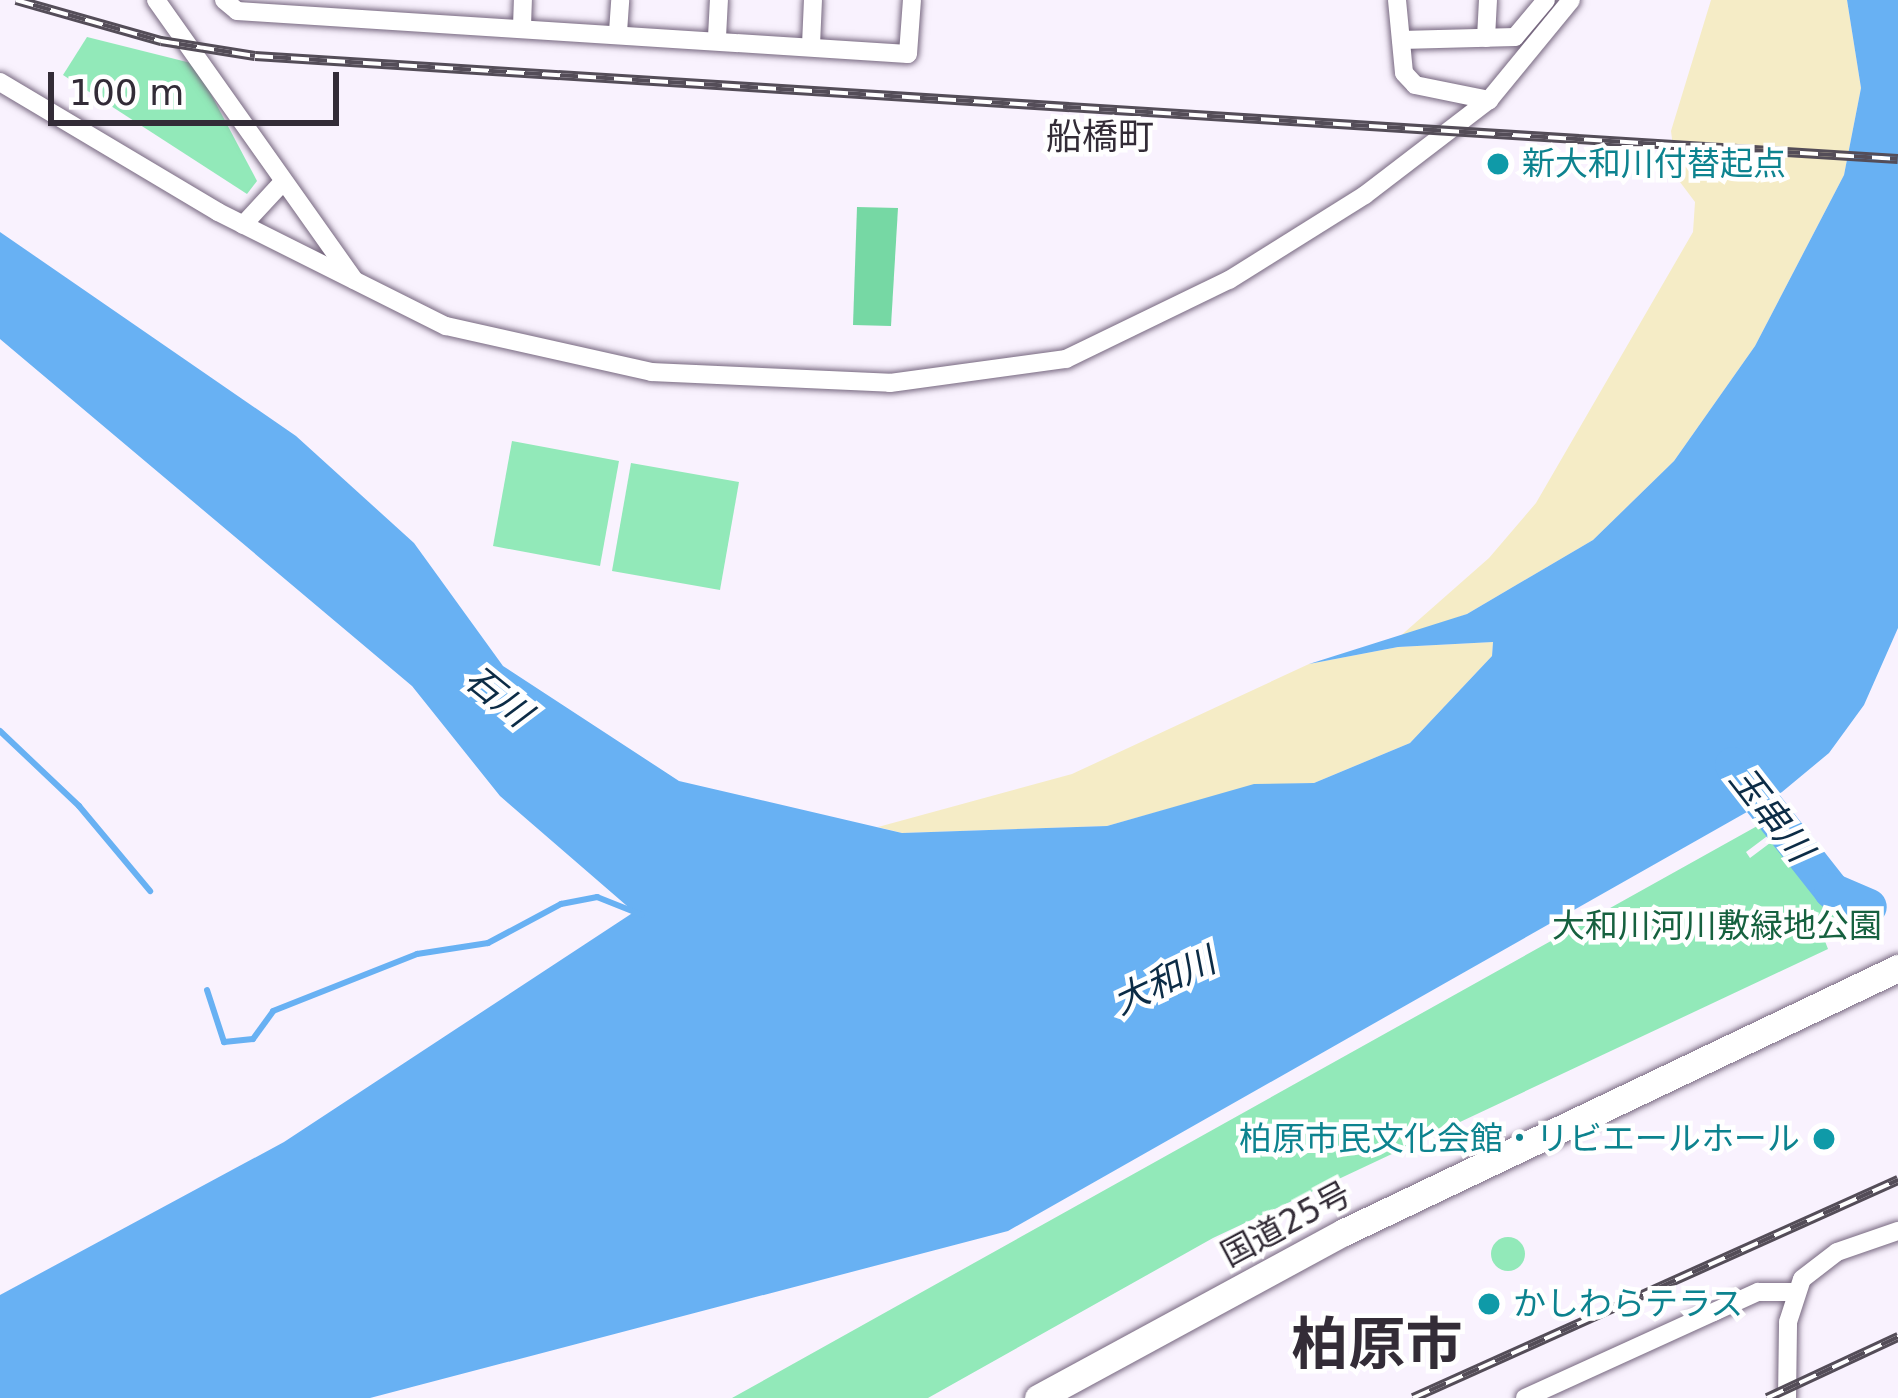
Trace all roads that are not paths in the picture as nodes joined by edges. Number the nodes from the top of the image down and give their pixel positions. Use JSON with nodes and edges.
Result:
{"nodes":[{"id":1,"x":156,"y":0,"type":"edge"},
{"id":2,"x":224,"y":0,"type":"edge"},
{"id":3,"x":420,"y":0,"type":"edge"},
{"id":4,"x":523,"y":0,"type":"edge"},
{"id":5,"x":620,"y":0,"type":"edge"},
{"id":6,"x":719,"y":0,"type":"edge"},
{"id":7,"x":813,"y":0,"type":"edge"},
{"id":8,"x":912,"y":0,"type":"edge"},
{"id":9,"x":1397,"y":0,"type":"edge"},
{"id":10,"x":1487,"y":0,"type":"edge"},
{"id":11,"x":1546,"y":0,"type":"edge"},
{"id":12,"x":1566,"y":3,"type":"edge"},
{"id":13,"x":321,"y":8,"type":"edge"},
{"id":14,"x":419,"y":23,"type":"junction"},
{"id":15,"x":522,"y":26,"type":"junction"},
{"id":16,"x":618,"y":32,"type":"junction"},
{"id":17,"x":717,"y":37,"type":"junction"},
{"id":18,"x":1486,"y":38,"type":"junction"},
{"id":19,"x":1401,"y":40,"type":"junction"},
{"id":20,"x":811,"y":45,"type":"junction"},
{"id":21,"x":0,"y":82,"type":"edge"},
{"id":22,"x":1489,"y":100,"type":"junction"},
{"id":23,"x":281,"y":184,"type":"junction"},
{"id":24,"x":243,"y":225,"type":"junction"},
{"id":25,"x":361,"y":288,"type":"junction"},
{"id":26,"x":1898,"y":968,"type":"edge"},
{"id":27,"x":1898,"y":1231,"type":"edge"},
{"id":28,"x":1796,"y":1292,"type":"junction"},
{"id":29,"x":1038,"y":1398,"type":"edge"},
{"id":30,"x":1525,"y":1398,"type":"edge"},
{"id":31,"x":1786,"y":1398,"type":"edge"}],
"edges":[{"from":1,"to":23,"type":"street"},
{"from":2,"to":13,"type":"street"},
{"from":3,"to":14,"type":"street"},
{"from":4,"to":15,"type":"street"},
{"from":5,"to":16,"type":"street"},
{"from":6,"to":17,"type":"street"},
{"from":7,"to":20,"type":"street"},
{"from":8,"to":20,"type":"street"},
{"from":9,"to":19,"type":"street"},
{"from":10,"to":18,"type":"street"},
{"from":11,"to":18,"type":"street"},
{"from":12,"to":22,"type":"street"},
{"from":13,"to":14,"type":"street"},
{"from":14,"to":15,"type":"street"},
{"from":15,"to":16,"type":"street"},
{"from":16,"to":17,"type":"street"},
{"from":17,"to":20,"type":"street"},
{"from":18,"to":19,"type":"street"},
{"from":19,"to":22,"type":"street"},
{"from":21,"to":24,"type":"street"},
{"from":22,"to":25,"type":"street"},
{"from":23,"to":24,"type":"street"},
{"from":23,"to":25,"type":"street"},
{"from":24,"to":25,"type":"street"},
{"from":26,"to":29,"type":"highway","name":"国道25号"},
{"from":27,"to":28,"type":"street"},
{"from":28,"to":30,"type":"street"},
{"from":28,"to":31,"type":"street"}]}
